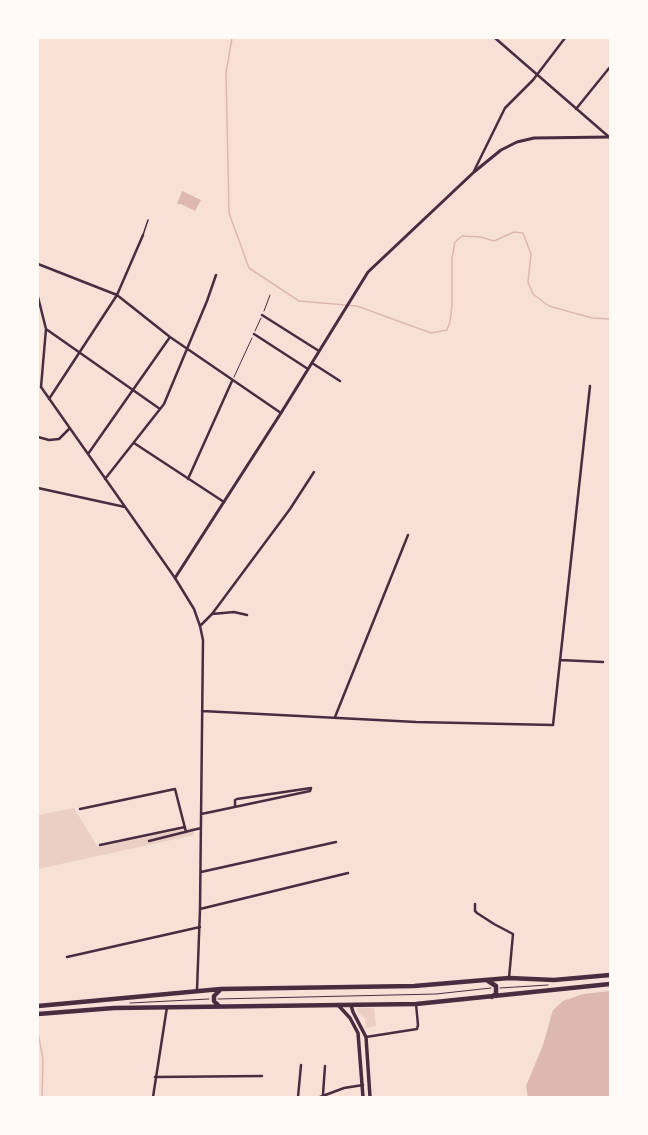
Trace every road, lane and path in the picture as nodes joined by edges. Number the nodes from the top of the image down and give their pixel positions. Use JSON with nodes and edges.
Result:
{"nodes":[{"id":1,"x":495,"y":38,"type":"edge"},
{"id":2,"x":503,"y":38,"type":"edge"},
{"id":3,"x":566,"y":38,"type":"edge"},
{"id":4,"x":501,"y":43,"type":"junction"},
{"id":5,"x":610,"y":67,"type":"edge"},
{"id":6,"x":537,"y":76,"type":"junction"},
{"id":7,"x":576,"y":109,"type":"junction"},
{"id":8,"x":610,"y":137,"type":"edge"},
{"id":9,"x":474,"y":172,"type":"junction"},
{"id":10,"x":148,"y":220,"type":"dead end"},
{"id":11,"x":142,"y":235,"type":"joint"},
{"id":12,"x":38,"y":264,"type":"edge"},
{"id":13,"x":216,"y":275,"type":"dead end"},
{"id":14,"x":117,"y":295,"type":"junction"},
{"id":15,"x":270,"y":295,"type":"dead end"},
{"id":16,"x":38,"y":297,"type":"edge"},
{"id":17,"x":262,"y":315,"type":"junction"},
{"id":18,"x":46,"y":329,"type":"junction"},
{"id":19,"x":254,"y":334,"type":"junction"},
{"id":20,"x":170,"y":337,"type":"junction"},
{"id":21,"x":188,"y":349,"type":"junction"},
{"id":22,"x":319,"y":351,"type":"junction"},
{"id":23,"x":81,"y":352,"type":"junction"},
{"id":24,"x":312,"y":363,"type":"junction"},
{"id":25,"x":308,"y":369,"type":"junction"},
{"id":26,"x":340,"y":380,"type":"dead end"},
{"id":27,"x":232,"y":381,"type":"junction"},
{"id":28,"x":590,"y":386,"type":"dead end"},
{"id":29,"x":133,"y":390,"type":"junction"},
{"id":30,"x":49,"y":399,"type":"junction"},
{"id":31,"x":160,"y":409,"type":"junction"},
{"id":32,"x":281,"y":413,"type":"junction"},
{"id":33,"x":69,"y":429,"type":"junction"},
{"id":34,"x":38,"y":437,"type":"edge"},
{"id":35,"x":134,"y":443,"type":"junction"},
{"id":36,"x":88,"y":454,"type":"junction"},
{"id":37,"x":314,"y":472,"type":"dead end"},
{"id":38,"x":105,"y":479,"type":"junction"},
{"id":39,"x":188,"y":479,"type":"junction"},
{"id":40,"x":38,"y":488,"type":"edge"},
{"id":41,"x":224,"y":502,"type":"junction"},
{"id":42,"x":124,"y":508,"type":"junction"},
{"id":43,"x":408,"y":535,"type":"dead end"},
{"id":44,"x":175,"y":578,"type":"junction"},
{"id":45,"x":212,"y":614,"type":"junction"},
{"id":46,"x":247,"y":615,"type":"dead end"},
{"id":47,"x":200,"y":626,"type":"junction"},
{"id":48,"x":560,"y":660,"type":"junction"},
{"id":49,"x":602,"y":662,"type":"dead end"},
{"id":50,"x":202,"y":711,"type":"junction"},
{"id":51,"x":335,"y":717,"type":"junction"},
{"id":52,"x":234,"y":807,"type":"junction"},
{"id":53,"x":80,"y":809,"type":"dead end"},
{"id":54,"x":201,"y":814,"type":"junction"},
{"id":55,"x":185,"y":827,"type":"junction"},
{"id":56,"x":201,"y":828,"type":"junction"},
{"id":57,"x":186,"y":832,"type":"junction"},
{"id":58,"x":149,"y":841,"type":"dead end"},
{"id":59,"x":336,"y":842,"type":"dead end"},
{"id":60,"x":100,"y":845,"type":"dead end"},
{"id":61,"x":201,"y":872,"type":"junction"},
{"id":62,"x":348,"y":873,"type":"dead end"},
{"id":63,"x":475,"y":904,"type":"dead end"},
{"id":64,"x":200,"y":910,"type":"junction"},
{"id":65,"x":200,"y":927,"type":"junction"},
{"id":66,"x":67,"y":957,"type":"dead end"},
{"id":67,"x":610,"y":975,"type":"edge"},
{"id":68,"x":509,"y":978,"type":"junction"},
{"id":69,"x":487,"y":980,"type":"junction"},
{"id":70,"x":550,"y":984,"type":"dead end"},
{"id":71,"x":610,"y":984,"type":"edge"},
{"id":72,"x":497,"y":988,"type":"junction"},
{"id":73,"x":221,"y":989,"type":"junction"},
{"id":74,"x":197,"y":990,"type":"junction"},
{"id":75,"x":492,"y":997,"type":"junction"},
{"id":76,"x":214,"y":999,"type":"junction"},
{"id":77,"x":126,"y":1003,"type":"dead end"},
{"id":78,"x":416,"y":1004,"type":"junction"},
{"id":79,"x":337,"y":1005,"type":"junction"},
{"id":80,"x":351,"y":1005,"type":"junction"},
{"id":81,"x":38,"y":1006,"type":"edge"},
{"id":82,"x":219,"y":1006,"type":"junction"},
{"id":83,"x":167,"y":1007,"type":"junction"},
{"id":84,"x":38,"y":1014,"type":"edge"},
{"id":85,"x":366,"y":1036,"type":"junction"},
{"id":86,"x":300,"y":1065,"type":"dead end"},
{"id":87,"x":325,"y":1066,"type":"dead end"},
{"id":88,"x":155,"y":1076,"type":"junction"},
{"id":89,"x":262,"y":1076,"type":"dead end"},
{"id":90,"x":369,"y":1084,"type":"junction"},
{"id":91,"x":363,"y":1085,"type":"junction"},
{"id":92,"x":323,"y":1094,"type":"junction"},
{"id":93,"x":153,"y":1097,"type":"edge"},
{"id":94,"x":298,"y":1097,"type":"edge"},
{"id":95,"x":320,"y":1097,"type":"edge"},
{"id":96,"x":363,"y":1097,"type":"edge"},
{"id":97,"x":370,"y":1097,"type":"edge"}],
"edges":[{"from":1,"to":4,"type":"street"},
{"from":2,"to":4,"type":"street"},
{"from":3,"to":6,"type":"street"},
{"from":4,"to":6,"type":"street"},
{"from":5,"to":7,"type":"street"},
{"from":6,"to":7,"type":"street"},
{"from":6,"to":9,"type":"street"},
{"from":7,"to":8,"type":"street"},
{"from":8,"to":9,"type":"street"},
{"from":9,"to":22,"type":"street"},
{"from":10,"to":11,"type":"lane"},
{"from":11,"to":14,"type":"street"},
{"from":12,"to":14,"type":"street"},
{"from":13,"to":21,"type":"street"},
{"from":14,"to":20,"type":"street"},
{"from":14,"to":23,"type":"street"},
{"from":15,"to":17,"type":"path"},
{"from":16,"to":18,"type":"street"},
{"from":17,"to":19,"type":"path"},
{"from":17,"to":22,"type":"street"},
{"from":18,"to":23,"type":"street"},
{"from":18,"to":30,"type":"street"},
{"from":19,"to":25,"type":"street"},
{"from":19,"to":27,"type":"path"},
{"from":20,"to":21,"type":"street"},
{"from":20,"to":29,"type":"street"},
{"from":21,"to":27,"type":"street"},
{"from":21,"to":31,"type":"street"},
{"from":22,"to":24,"type":"street"},
{"from":23,"to":29,"type":"street"},
{"from":23,"to":30,"type":"street"},
{"from":24,"to":25,"type":"street"},
{"from":24,"to":26,"type":"street"},
{"from":25,"to":32,"type":"street"},
{"from":27,"to":32,"type":"street"},
{"from":27,"to":39,"type":"street"},
{"from":28,"to":48,"type":"street"},
{"from":29,"to":31,"type":"street"},
{"from":29,"to":36,"type":"street"},
{"from":30,"to":33,"type":"street"},
{"from":31,"to":35,"type":"street"},
{"from":32,"to":41,"type":"street"},
{"from":33,"to":34,"type":"street"},
{"from":33,"to":36,"type":"street"},
{"from":35,"to":38,"type":"street"},
{"from":35,"to":39,"type":"street"},
{"from":36,"to":38,"type":"street"},
{"from":37,"to":45,"type":"street"},
{"from":38,"to":42,"type":"street"},
{"from":39,"to":41,"type":"street"},
{"from":40,"to":42,"type":"street"},
{"from":41,"to":44,"type":"street"},
{"from":42,"to":44,"type":"street"},
{"from":43,"to":51,"type":"street"},
{"from":44,"to":47,"type":"street"},
{"from":45,"to":46,"type":"street"},
{"from":45,"to":47,"type":"street"},
{"from":47,"to":50,"type":"street"},
{"from":48,"to":49,"type":"street"},
{"from":48,"to":51,"type":"street"},
{"from":50,"to":51,"type":"street"},
{"from":50,"to":54,"type":"street"},
{"from":52,"to":52,"type":"street"},
{"from":52,"to":54,"type":"street"},
{"from":53,"to":55,"type":"street"},
{"from":54,"to":56,"type":"street"},
{"from":55,"to":57,"type":"street"},
{"from":55,"to":60,"type":"street"},
{"from":56,"to":57,"type":"street"},
{"from":56,"to":61,"type":"street"},
{"from":57,"to":58,"type":"street"},
{"from":59,"to":61,"type":"street"},
{"from":61,"to":64,"type":"street"},
{"from":62,"to":64,"type":"street"},
{"from":63,"to":68,"type":"street"},
{"from":64,"to":65,"type":"street"},
{"from":65,"to":66,"type":"street"},
{"from":65,"to":74,"type":"street"},
{"from":67,"to":68,"type":"highway"},
{"from":68,"to":69,"type":"highway"},
{"from":69,"to":72,"type":"highway"},
{"from":69,"to":73,"type":"highway"},
{"from":70,"to":72,"type":"path"},
{"from":71,"to":75,"type":"highway"},
{"from":72,"to":75,"type":"highway"},
{"from":72,"to":76,"type":"path"},
{"from":73,"to":74,"type":"highway"},
{"from":73,"to":76,"type":"highway"},
{"from":74,"to":81,"type":"highway"},
{"from":75,"to":78,"type":"highway"},
{"from":76,"to":77,"type":"path"},
{"from":76,"to":82,"type":"highway"},
{"from":78,"to":80,"type":"highway"},
{"from":78,"to":85,"type":"street"},
{"from":79,"to":80,"type":"highway"},
{"from":79,"to":82,"type":"highway"},
{"from":79,"to":91,"type":"main road"},
{"from":80,"to":85,"type":"main road"},
{"from":82,"to":83,"type":"highway"},
{"from":83,"to":84,"type":"highway"},
{"from":83,"to":88,"type":"street"},
{"from":85,"to":90,"type":"main road"},
{"from":86,"to":94,"type":"street"},
{"from":87,"to":92,"type":"street"},
{"from":88,"to":89,"type":"street"},
{"from":88,"to":93,"type":"street"},
{"from":90,"to":91,"type":"main road"},
{"from":90,"to":97,"type":"main road"},
{"from":91,"to":92,"type":"street"},
{"from":91,"to":96,"type":"main road"},
{"from":92,"to":95,"type":"street"}]}
